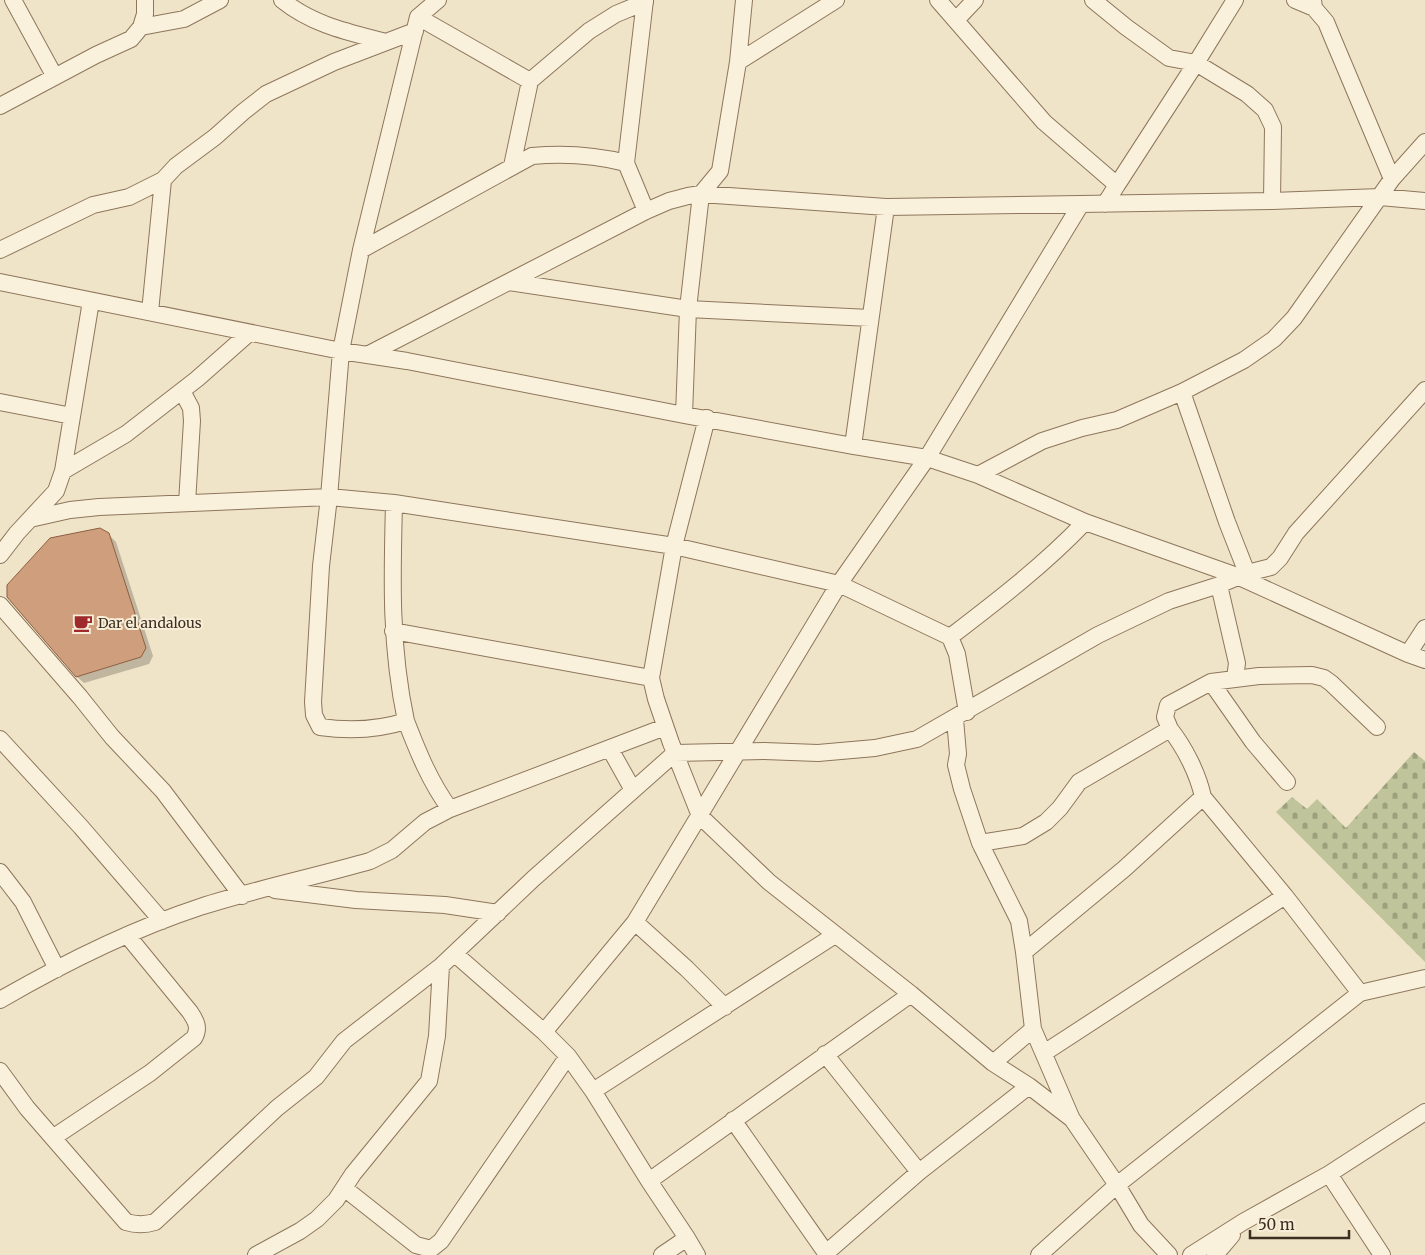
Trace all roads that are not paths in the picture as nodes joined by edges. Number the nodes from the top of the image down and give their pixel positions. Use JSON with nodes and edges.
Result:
{"nodes":[{"id":1,"x":13,"y":0,"type":"edge"},
{"id":2,"x":145,"y":0,"type":"edge"},
{"id":3,"x":220,"y":0,"type":"edge"},
{"id":4,"x":282,"y":0,"type":"edge"},
{"id":5,"x":438,"y":0,"type":"edge"},
{"id":6,"x":744,"y":0,"type":"edge"},
{"id":7,"x":836,"y":0,"type":"edge"},
{"id":8,"x":938,"y":0,"type":"edge"},
{"id":9,"x":975,"y":0,"type":"edge"},
{"id":10,"x":1093,"y":0,"type":"edge"},
{"id":11,"x":1235,"y":0,"type":"edge"},
{"id":12,"x":1295,"y":0,"type":"edge"},
{"id":13,"x":645,"y":1,"type":"edge"},
{"id":14,"x":1314,"y":4,"type":"edge"},
{"id":15,"x":956,"y":20,"type":"junction"},
{"id":16,"x":417,"y":24,"type":"junction"},
{"id":17,"x":141,"y":28,"type":"junction"},
{"id":18,"x":386,"y":42,"type":"junction"},
{"id":19,"x":738,"y":62,"type":"junction"},
{"id":20,"x":1196,"y":63,"type":"junction"},
{"id":21,"x":55,"y":77,"type":"junction"},
{"id":22,"x":530,"y":81,"type":"junction"},
{"id":23,"x":0,"y":106,"type":"edge"},
{"id":24,"x":1425,"y":142,"type":"edge"},
{"id":25,"x":626,"y":162,"type":"junction"},
{"id":26,"x":512,"y":166,"type":"junction"},
{"id":27,"x":1392,"y":178,"type":"junction"},
{"id":28,"x":163,"y":180,"type":"junction"},
{"id":29,"x":1117,"y":185,"type":"junction"},
{"id":30,"x":701,"y":194,"type":"junction"},
{"id":31,"x":1380,"y":197,"type":"junction"},
{"id":32,"x":1272,"y":201,"type":"junction"},
{"id":33,"x":1425,"y":201,"type":"edge"},
{"id":34,"x":1081,"y":204,"type":"junction"},
{"id":35,"x":1105,"y":204,"type":"junction"},
{"id":36,"x":886,"y":207,"type":"junction"},
{"id":37,"x":646,"y":211,"type":"junction"},
{"id":38,"x":0,"y":250,"type":"edge"},
{"id":39,"x":361,"y":250,"type":"junction"},
{"id":40,"x":0,"y":282,"type":"edge"},
{"id":41,"x":509,"y":282,"type":"junction"},
{"id":42,"x":91,"y":301,"type":"junction"},
{"id":43,"x":688,"y":309,"type":"junction"},
{"id":44,"x":150,"y":312,"type":"junction"},
{"id":45,"x":870,"y":318,"type":"junction"},
{"id":46,"x":248,"y":334,"type":"junction"},
{"id":47,"x":341,"y":352,"type":"junction"},
{"id":48,"x":367,"y":355,"type":"junction"},
{"id":49,"x":1425,"y":390,"type":"edge"},
{"id":50,"x":182,"y":391,"type":"junction"},
{"id":51,"x":1182,"y":392,"type":"junction"},
{"id":52,"x":0,"y":402,"type":"edge"},
{"id":53,"x":684,"y":415,"type":"junction"},
{"id":54,"x":72,"y":416,"type":"junction"},
{"id":55,"x":707,"y":418,"type":"junction"},
{"id":56,"x":853,"y":446,"type":"junction"},
{"id":57,"x":928,"y":458,"type":"junction"},
{"id":58,"x":63,"y":471,"type":"junction"},
{"id":59,"x":978,"y":474,"type":"junction"},
{"id":60,"x":330,"y":497,"type":"junction"},
{"id":61,"x":394,"y":502,"type":"junction"},
{"id":62,"x":187,"y":503,"type":"junction"},
{"id":63,"x":30,"y":518,"type":"junction"},
{"id":64,"x":1084,"y":522,"type":"junction"},
{"id":65,"x":674,"y":546,"type":"junction"},
{"id":66,"x":0,"y":555,"type":"edge"},
{"id":67,"x":1242,"y":574,"type":"junction"},
{"id":68,"x":839,"y":584,"type":"junction"},
{"id":69,"x":1219,"y":585,"type":"junction"},
{"id":70,"x":0,"y":605,"type":"edge"},
{"id":71,"x":1425,"y":628,"type":"edge"},
{"id":72,"x":393,"y":631,"type":"junction"},
{"id":73,"x":950,"y":637,"type":"junction"},
{"id":74,"x":1408,"y":654,"type":"junction"},
{"id":75,"x":1425,"y":660,"type":"edge"},
{"id":76,"x":651,"y":678,"type":"junction"},
{"id":77,"x":1235,"y":678,"type":"junction"},
{"id":78,"x":1211,"y":682,"type":"junction"},
{"id":79,"x":961,"y":715,"type":"junction"},
{"id":80,"x":406,"y":721,"type":"junction"},
{"id":81,"x":665,"y":727,"type":"junction"},
{"id":82,"x":1378,"y":727,"type":"dead end"},
{"id":83,"x":1170,"y":729,"type":"junction"},
{"id":84,"x":0,"y":739,"type":"edge"},
{"id":85,"x":610,"y":750,"type":"junction"},
{"id":86,"x":737,"y":752,"type":"junction"},
{"id":87,"x":675,"y":753,"type":"junction"},
{"id":88,"x":1287,"y":782,"type":"dead end"},
{"id":89,"x":633,"y":790,"type":"junction"},
{"id":90,"x":1203,"y":797,"type":"junction"},
{"id":91,"x":450,"y":809,"type":"junction"},
{"id":92,"x":700,"y":816,"type":"junction"},
{"id":93,"x":980,"y":843,"type":"junction"},
{"id":94,"x":0,"y":872,"type":"edge"},
{"id":95,"x":265,"y":889,"type":"junction"},
{"id":96,"x":242,"y":896,"type":"junction"},
{"id":97,"x":1285,"y":896,"type":"junction"},
{"id":98,"x":498,"y":913,"type":"junction"},
{"id":99,"x":162,"y":921,"type":"junction"},
{"id":100,"x":635,"y":922,"type":"junction"},
{"id":101,"x":127,"y":935,"type":"junction"},
{"id":102,"x":835,"y":935,"type":"junction"},
{"id":103,"x":1024,"y":952,"type":"junction"},
{"id":104,"x":455,"y":954,"type":"junction"},
{"id":105,"x":441,"y":966,"type":"junction"},
{"id":106,"x":57,"y":969,"type":"junction"},
{"id":107,"x":1425,"y":978,"type":"edge"},
{"id":108,"x":1360,"y":993,"type":"junction"},
{"id":109,"x":911,"y":994,"type":"junction"},
{"id":110,"x":0,"y":1000,"type":"edge"},
{"id":111,"x":725,"y":1007,"type":"junction"},
{"id":112,"x":1033,"y":1030,"type":"junction"},
{"id":113,"x":544,"y":1032,"type":"junction"},
{"id":114,"x":1044,"y":1053,"type":"junction"},
{"id":115,"x":825,"y":1054,"type":"junction"},
{"id":116,"x":568,"y":1056,"type":"junction"},
{"id":117,"x":993,"y":1063,"type":"junction"},
{"id":118,"x":0,"y":1072,"type":"edge"},
{"id":119,"x":1029,"y":1086,"type":"junction"},
{"id":120,"x":594,"y":1091,"type":"junction"},
{"id":121,"x":1425,"y":1112,"type":"edge"},
{"id":122,"x":1072,"y":1119,"type":"junction"},
{"id":123,"x":733,"y":1120,"type":"junction"},
{"id":124,"x":54,"y":1137,"type":"junction"},
{"id":125,"x":919,"y":1172,"type":"junction"},
{"id":126,"x":1329,"y":1174,"type":"junction"},
{"id":127,"x":649,"y":1181,"type":"junction"},
{"id":128,"x":1117,"y":1185,"type":"junction"},
{"id":129,"x":344,"y":1188,"type":"junction"},
{"id":130,"x":1243,"y":1222,"type":"junction"},
{"id":131,"x":687,"y":1238,"type":"junction"},
{"id":132,"x":826,"y":1254,"type":"edge"},
{"id":133,"x":256,"y":1255,"type":"edge"},
{"id":134,"x":662,"y":1255,"type":"edge"},
{"id":135,"x":697,"y":1255,"type":"edge"},
{"id":136,"x":1039,"y":1255,"type":"edge"},
{"id":137,"x":1169,"y":1255,"type":"edge"},
{"id":138,"x":1191,"y":1255,"type":"edge"},
{"id":139,"x":1215,"y":1255,"type":"edge"},
{"id":140,"x":1382,"y":1255,"type":"edge"}],
"edges":[{"from":1,"to":21,"type":"street"},
{"from":2,"to":17,"type":"street"},
{"from":3,"to":17,"type":"street"},
{"from":4,"to":18,"type":"street"},
{"from":5,"to":16,"type":"street"},
{"from":6,"to":19,"type":"street"},
{"from":7,"to":19,"type":"street"},
{"from":8,"to":15,"type":"street"},
{"from":9,"to":15,"type":"street"},
{"from":10,"to":20,"type":"street"},
{"from":11,"to":20,"type":"street"},
{"from":12,"to":14,"type":"street"},
{"from":13,"to":22,"type":"street"},
{"from":13,"to":25,"type":"street"},
{"from":14,"to":27,"type":"street"},
{"from":15,"to":29,"type":"street"},
{"from":16,"to":18,"type":"street"},
{"from":16,"to":22,"type":"street"},
{"from":16,"to":39,"type":"street"},
{"from":17,"to":21,"type":"street"},
{"from":18,"to":28,"type":"street"},
{"from":19,"to":30,"type":"street"},
{"from":20,"to":29,"type":"street"},
{"from":20,"to":32,"type":"street"},
{"from":21,"to":23,"type":"street"},
{"from":22,"to":26,"type":"street"},
{"from":24,"to":27,"type":"street"},
{"from":25,"to":26,"type":"street"},
{"from":25,"to":37,"type":"street"},
{"from":26,"to":39,"type":"street"},
{"from":27,"to":31,"type":"street"},
{"from":28,"to":38,"type":"street"},
{"from":28,"to":44,"type":"street"},
{"from":29,"to":35,"type":"street"},
{"from":30,"to":36,"type":"street"},
{"from":30,"to":37,"type":"street"},
{"from":30,"to":43,"type":"street"},
{"from":31,"to":32,"type":"street"},
{"from":31,"to":33,"type":"street"},
{"from":31,"to":51,"type":"street"},
{"from":32,"to":35,"type":"street"},
{"from":34,"to":35,"type":"street"},
{"from":34,"to":36,"type":"street"},
{"from":34,"to":57,"type":"street"},
{"from":36,"to":45,"type":"street"},
{"from":37,"to":41,"type":"street"},
{"from":39,"to":47,"type":"street"},
{"from":40,"to":42,"type":"street"},
{"from":41,"to":43,"type":"street"},
{"from":41,"to":48,"type":"street"},
{"from":42,"to":44,"type":"street"},
{"from":42,"to":54,"type":"street"},
{"from":43,"to":45,"type":"street"},
{"from":43,"to":53,"type":"street"},
{"from":44,"to":46,"type":"street"},
{"from":45,"to":56,"type":"street"},
{"from":46,"to":47,"type":"street"},
{"from":46,"to":50,"type":"street"},
{"from":47,"to":48,"type":"street"},
{"from":47,"to":60,"type":"street"},
{"from":48,"to":53,"type":"street"},
{"from":49,"to":67,"type":"street"},
{"from":50,"to":58,"type":"street"},
{"from":50,"to":62,"type":"street"},
{"from":51,"to":59,"type":"street"},
{"from":51,"to":67,"type":"street"},
{"from":52,"to":54,"type":"street"},
{"from":53,"to":55,"type":"street"},
{"from":54,"to":58,"type":"street"},
{"from":55,"to":56,"type":"street"},
{"from":55,"to":65,"type":"street"},
{"from":56,"to":57,"type":"street"},
{"from":57,"to":59,"type":"street"},
{"from":57,"to":68,"type":"street"},
{"from":58,"to":63,"type":"street"},
{"from":59,"to":64,"type":"street"},
{"from":60,"to":61,"type":"street"},
{"from":60,"to":62,"type":"street"},
{"from":60,"to":80,"type":"street"},
{"from":61,"to":65,"type":"street"},
{"from":61,"to":72,"type":"street"},
{"from":62,"to":63,"type":"street"},
{"from":63,"to":66,"type":"street"},
{"from":64,"to":67,"type":"street"},
{"from":64,"to":73,"type":"street"},
{"from":65,"to":68,"type":"street"},
{"from":65,"to":76,"type":"street"},
{"from":67,"to":69,"type":"street"},
{"from":67,"to":74,"type":"street"},
{"from":68,"to":73,"type":"street"},
{"from":68,"to":86,"type":"street"},
{"from":69,"to":77,"type":"street"},
{"from":69,"to":79,"type":"street"},
{"from":70,"to":96,"type":"street"},
{"from":71,"to":74,"type":"street"},
{"from":72,"to":76,"type":"street"},
{"from":72,"to":80,"type":"street"},
{"from":73,"to":79,"type":"street"},
{"from":74,"to":75,"type":"street"},
{"from":76,"to":81,"type":"street"},
{"from":77,"to":78,"type":"street"},
{"from":77,"to":82,"type":"street"},
{"from":78,"to":83,"type":"street"},
{"from":78,"to":88,"type":"street"},
{"from":79,"to":86,"type":"street"},
{"from":79,"to":93,"type":"street"},
{"from":80,"to":91,"type":"street"},
{"from":81,"to":85,"type":"street"},
{"from":81,"to":87,"type":"street"},
{"from":83,"to":90,"type":"street"},
{"from":83,"to":93,"type":"street"},
{"from":84,"to":99,"type":"street"},
{"from":85,"to":89,"type":"street"},
{"from":85,"to":91,"type":"street"},
{"from":86,"to":87,"type":"street"},
{"from":86,"to":92,"type":"street"},
{"from":87,"to":89,"type":"street"},
{"from":87,"to":92,"type":"street"},
{"from":89,"to":98,"type":"street"},
{"from":90,"to":97,"type":"street"},
{"from":90,"to":103,"type":"street"},
{"from":91,"to":95,"type":"street"},
{"from":92,"to":100,"type":"street"},
{"from":92,"to":102,"type":"street"},
{"from":93,"to":103,"type":"street"},
{"from":94,"to":106,"type":"street"},
{"from":95,"to":96,"type":"street"},
{"from":95,"to":98,"type":"street"},
{"from":96,"to":99,"type":"street"},
{"from":97,"to":108,"type":"street"},
{"from":97,"to":114,"type":"street"},
{"from":98,"to":104,"type":"street"},
{"from":99,"to":101,"type":"street"},
{"from":100,"to":111,"type":"street"},
{"from":100,"to":113,"type":"street"},
{"from":101,"to":106,"type":"street"},
{"from":101,"to":124,"type":"street"},
{"from":102,"to":109,"type":"street"},
{"from":102,"to":111,"type":"street"},
{"from":103,"to":112,"type":"street"},
{"from":104,"to":105,"type":"street"},
{"from":104,"to":113,"type":"street"},
{"from":105,"to":124,"type":"street"},
{"from":105,"to":129,"type":"street"},
{"from":106,"to":110,"type":"street"},
{"from":107,"to":108,"type":"street"},
{"from":108,"to":128,"type":"street"},
{"from":109,"to":115,"type":"street"},
{"from":109,"to":117,"type":"street"},
{"from":111,"to":120,"type":"street"},
{"from":112,"to":114,"type":"street"},
{"from":112,"to":117,"type":"street"},
{"from":113,"to":116,"type":"street"},
{"from":114,"to":122,"type":"street"},
{"from":115,"to":123,"type":"street"},
{"from":115,"to":125,"type":"street"},
{"from":116,"to":120,"type":"street"},
{"from":116,"to":129,"type":"street"},
{"from":117,"to":119,"type":"street"},
{"from":118,"to":124,"type":"street"},
{"from":119,"to":122,"type":"street"},
{"from":119,"to":125,"type":"street"},
{"from":120,"to":127,"type":"street"},
{"from":121,"to":126,"type":"street"},
{"from":122,"to":128,"type":"street"},
{"from":123,"to":127,"type":"street"},
{"from":123,"to":132,"type":"street"},
{"from":125,"to":132,"type":"street"},
{"from":126,"to":130,"type":"street"},
{"from":126,"to":140,"type":"street"},
{"from":127,"to":131,"type":"street"},
{"from":128,"to":136,"type":"street"},
{"from":128,"to":137,"type":"street"},
{"from":129,"to":133,"type":"street"},
{"from":130,"to":138,"type":"street"},
{"from":130,"to":139,"type":"street"},
{"from":131,"to":134,"type":"street"},
{"from":131,"to":135,"type":"street"}]}
